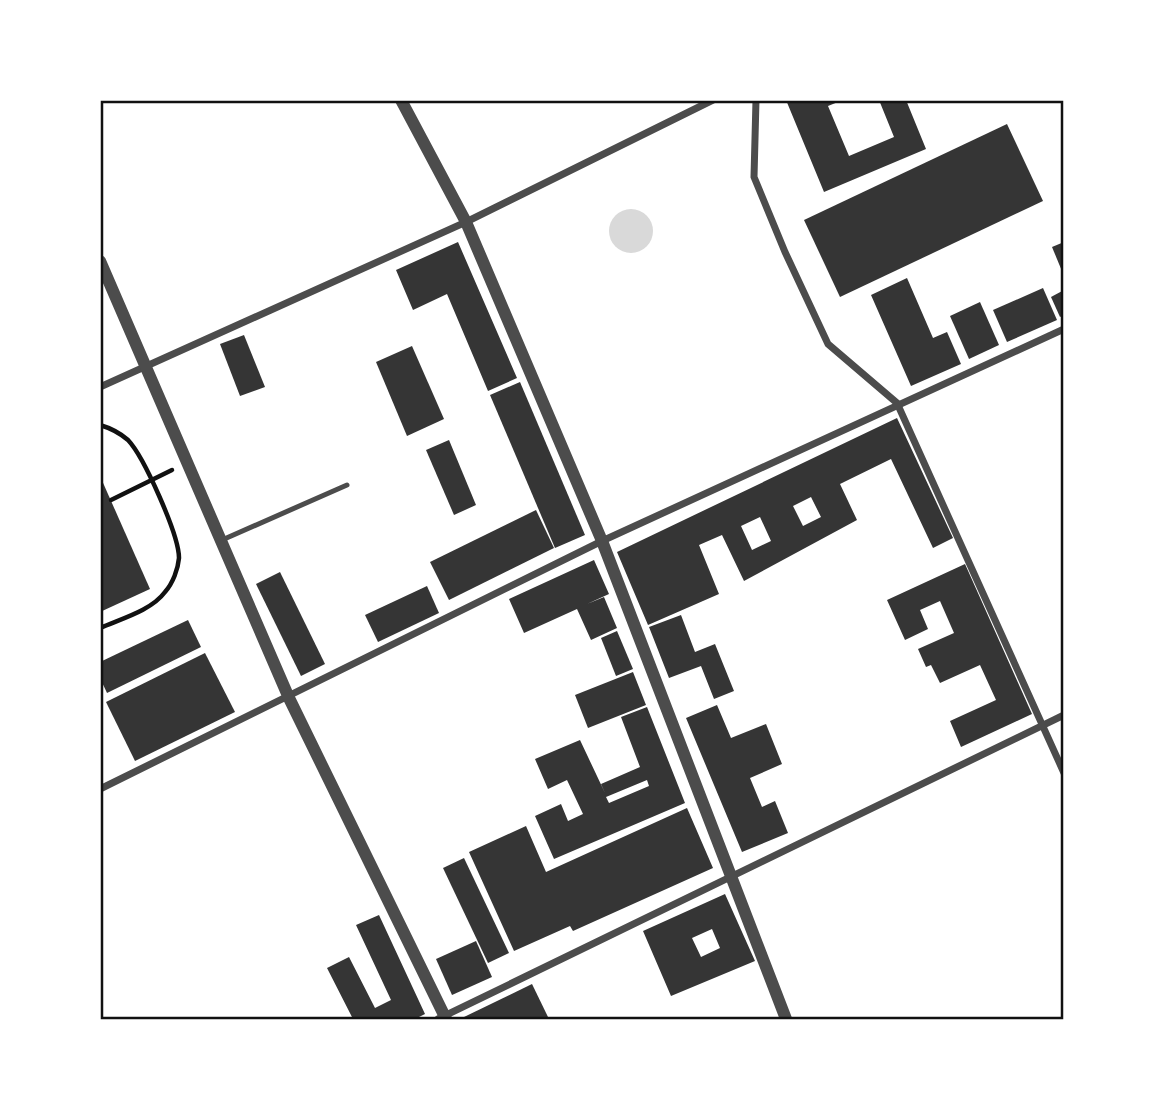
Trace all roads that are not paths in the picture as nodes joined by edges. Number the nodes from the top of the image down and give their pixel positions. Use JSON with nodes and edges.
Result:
{"nodes":[{"id":1,"x":401,"y":100,"type":"edge"},
{"id":2,"x":713,"y":100,"type":"edge"},
{"id":3,"x":756,"y":100,"type":"edge"},
{"id":4,"x":466,"y":222,"type":"junction"},
{"id":5,"x":100,"y":261,"type":"edge"},
{"id":6,"x":1064,"y":329,"type":"edge"},
{"id":7,"x":147,"y":366,"type":"junction"},
{"id":8,"x":100,"y":387,"type":"edge"},
{"id":9,"x":897,"y":403,"type":"junction"},
{"id":10,"x":347,"y":485,"type":"dead end"},
{"id":11,"x":222,"y":540,"type":"junction"},
{"id":12,"x":602,"y":541,"type":"junction"},
{"id":13,"x":289,"y":698,"type":"junction"},
{"id":14,"x":1064,"y":715,"type":"edge"},
{"id":15,"x":1042,"y":724,"type":"junction"},
{"id":16,"x":1064,"y":774,"type":"edge"},
{"id":17,"x":100,"y":789,"type":"edge"},
{"id":18,"x":731,"y":876,"type":"junction"},
{"id":19,"x":443,"y":1018,"type":"edge"},
{"id":20,"x":786,"y":1019,"type":"edge"}],
"edges":[{"from":1,"to":4,"type":"street"},
{"from":2,"to":4,"type":"street"},
{"from":3,"to":9,"type":"street"},
{"from":4,"to":7,"type":"street"},
{"from":4,"to":12,"type":"street"},
{"from":5,"to":7,"type":"street"},
{"from":6,"to":9,"type":"street"},
{"from":7,"to":8,"type":"street"},
{"from":7,"to":11,"type":"street"},
{"from":9,"to":12,"type":"street"},
{"from":9,"to":15,"type":"street"},
{"from":10,"to":11,"type":"lane"},
{"from":11,"to":13,"type":"street"},
{"from":12,"to":13,"type":"street"},
{"from":12,"to":18,"type":"street"},
{"from":13,"to":17,"type":"street"},
{"from":13,"to":19,"type":"street"},
{"from":14,"to":15,"type":"street"},
{"from":15,"to":16,"type":"street"},
{"from":15,"to":18,"type":"street"},
{"from":18,"to":19,"type":"street"},
{"from":18,"to":20,"type":"street"}]}
